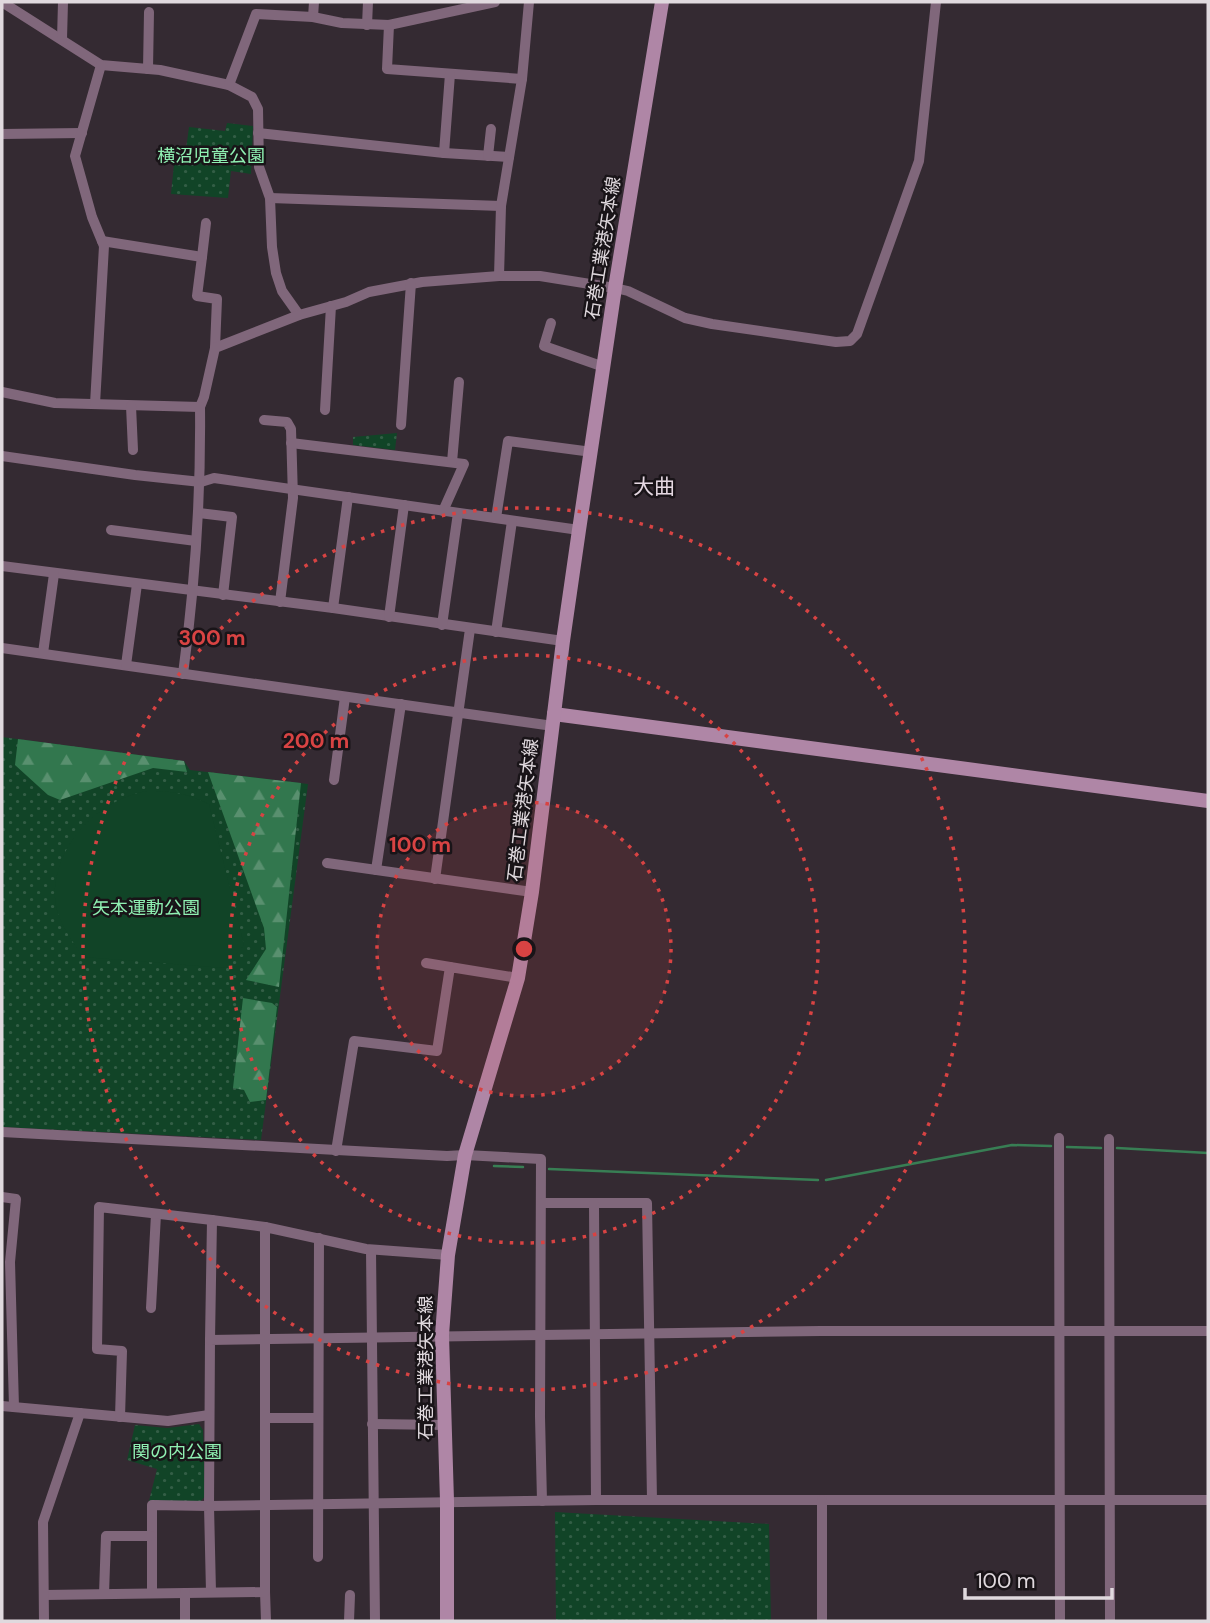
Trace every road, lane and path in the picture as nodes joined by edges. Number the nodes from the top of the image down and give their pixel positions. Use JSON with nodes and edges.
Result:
{"nodes":[{"id":1,"x":2,"y":2,"type":"edge"},
{"id":2,"x":63,"y":2,"type":"edge"},
{"id":3,"x":314,"y":2,"type":"edge"},
{"id":4,"x":368,"y":2,"type":"edge"},
{"id":5,"x":495,"y":2,"type":"edge"},
{"id":6,"x":529,"y":2,"type":"edge"},
{"id":7,"x":662,"y":2,"type":"edge"},
{"id":8,"x":936,"y":2,"type":"edge"},
{"id":9,"x":456,"y":7,"type":"edge"},
{"id":10,"x":149,"y":12,"type":"dead end"},
{"id":11,"x":313,"y":17,"type":"junction"},
{"id":12,"x":367,"y":25,"type":"junction"},
{"id":13,"x":389,"y":26,"type":"junction"},
{"id":14,"x":62,"y":40,"type":"junction"},
{"id":15,"x":101,"y":65,"type":"junction"},
{"id":16,"x":148,"y":69,"type":"junction"},
{"id":17,"x":450,"y":74,"type":"junction"},
{"id":18,"x":522,"y":79,"type":"junction"},
{"id":19,"x":229,"y":85,"type":"junction"},
{"id":20,"x":491,"y":129,"type":"dead end"},
{"id":21,"x":82,"y":133,"type":"junction"},
{"id":22,"x":258,"y":133,"type":"junction"},
{"id":23,"x":2,"y":134,"type":"edge"},
{"id":24,"x":444,"y":153,"type":"junction"},
{"id":25,"x":488,"y":156,"type":"junction"},
{"id":26,"x":509,"y":157,"type":"junction"},
{"id":27,"x":270,"y":198,"type":"junction"},
{"id":28,"x":500,"y":206,"type":"junction"},
{"id":29,"x":205,"y":223,"type":"dead end"},
{"id":30,"x":102,"y":241,"type":"junction"},
{"id":31,"x":202,"y":257,"type":"junction"},
{"id":32,"x":499,"y":276,"type":"junction"},
{"id":33,"x":411,"y":283,"type":"junction"},
{"id":34,"x":615,"y":288,"type":"junction"},
{"id":35,"x":331,"y":306,"type":"junction"},
{"id":36,"x":299,"y":315,"type":"junction"},
{"id":37,"x":551,"y":323,"type":"dead end"},
{"id":38,"x":215,"y":348,"type":"junction"},
{"id":39,"x":604,"y":367,"type":"junction"},
{"id":40,"x":459,"y":382,"type":"dead end"},
{"id":41,"x":2,"y":392,"type":"edge"},
{"id":42,"x":95,"y":404,"type":"junction"},
{"id":43,"x":131,"y":406,"type":"junction"},
{"id":44,"x":200,"y":407,"type":"junction"},
{"id":45,"x":325,"y":410,"type":"dead end"},
{"id":46,"x":264,"y":420,"type":"dead end"},
{"id":47,"x":401,"y":425,"type":"dead end"},
{"id":48,"x":291,"y":443,"type":"junction"},
{"id":49,"x":133,"y":450,"type":"dead end"},
{"id":50,"x":592,"y":452,"type":"junction"},
{"id":51,"x":2,"y":456,"type":"edge"},
{"id":52,"x":452,"y":462,"type":"junction"},
{"id":53,"x":201,"y":482,"type":"junction"},
{"id":54,"x":292,"y":489,"type":"junction"},
{"id":55,"x":348,"y":497,"type":"junction"},
{"id":56,"x":404,"y":505,"type":"junction"},
{"id":57,"x":443,"y":510,"type":"junction"},
{"id":58,"x":200,"y":513,"type":"junction"},
{"id":59,"x":458,"y":513,"type":"junction"},
{"id":60,"x":496,"y":518,"type":"junction"},
{"id":61,"x":512,"y":521,"type":"junction"},
{"id":62,"x":111,"y":530,"type":"dead end"},
{"id":63,"x":579,"y":530,"type":"junction"},
{"id":64,"x":196,"y":541,"type":"junction"},
{"id":65,"x":2,"y":566,"type":"edge"},
{"id":66,"x":54,"y":574,"type":"junction"},
{"id":67,"x":137,"y":584,"type":"junction"},
{"id":68,"x":194,"y":592,"type":"junction"},
{"id":69,"x":223,"y":595,"type":"junction"},
{"id":70,"x":280,"y":602,"type":"junction"},
{"id":71,"x":333,"y":608,"type":"junction"},
{"id":72,"x":389,"y":617,"type":"junction"},
{"id":73,"x":442,"y":625,"type":"junction"},
{"id":74,"x":470,"y":629,"type":"junction"},
{"id":75,"x":496,"y":632,"type":"junction"},
{"id":76,"x":563,"y":641,"type":"junction"},
{"id":77,"x":2,"y":648,"type":"edge"},
{"id":78,"x":43,"y":653,"type":"junction"},
{"id":79,"x":126,"y":665,"type":"junction"},
{"id":80,"x":183,"y":674,"type":"junction"},
{"id":81,"x":345,"y":697,"type":"junction"},
{"id":82,"x":401,"y":704,"type":"junction"},
{"id":83,"x":459,"y":713,"type":"junction"},
{"id":84,"x":553,"y":720,"type":"junction"},
{"id":85,"x":334,"y":780,"type":"dead end"},
{"id":86,"x":1208,"y":801,"type":"edge"},
{"id":87,"x":327,"y":863,"type":"dead end"},
{"id":88,"x":376,"y":870,"type":"junction"},
{"id":89,"x":435,"y":879,"type":"junction"},
{"id":90,"x":532,"y":892,"type":"junction"},
{"id":91,"x":426,"y":963,"type":"dead end"},
{"id":92,"x":450,"y":967,"type":"junction"},
{"id":93,"x":518,"y":978,"type":"junction"},
{"id":94,"x":2,"y":1132,"type":"edge"},
{"id":95,"x":1059,"y":1138,"type":"dead end"},
{"id":96,"x":1109,"y":1139,"type":"dead end"},
{"id":97,"x":336,"y":1150,"type":"junction"},
{"id":98,"x":465,"y":1155,"type":"junction"},
{"id":99,"x":2,"y":1197,"type":"edge"},
{"id":100,"x":542,"y":1203,"type":"junction"},
{"id":101,"x":594,"y":1203,"type":"junction"},
{"id":102,"x":156,"y":1214,"type":"junction"},
{"id":103,"x":212,"y":1220,"type":"junction"},
{"id":104,"x":265,"y":1227,"type":"junction"},
{"id":105,"x":319,"y":1238,"type":"junction"},
{"id":106,"x":371,"y":1250,"type":"junction"},
{"id":107,"x":448,"y":1255,"type":"junction"},
{"id":108,"x":151,"y":1308,"type":"dead end"},
{"id":109,"x":1208,"y":1331,"type":"edge"},
{"id":110,"x":1110,"y":1332,"type":"junction"},
{"id":111,"x":1059,"y":1333,"type":"junction"},
{"id":112,"x":649,"y":1334,"type":"junction"},
{"id":113,"x":442,"y":1335,"type":"junction"},
{"id":114,"x":540,"y":1335,"type":"junction"},
{"id":115,"x":594,"y":1335,"type":"junction"},
{"id":116,"x":319,"y":1338,"type":"junction"},
{"id":117,"x":372,"y":1338,"type":"junction"},
{"id":118,"x":266,"y":1339,"type":"junction"},
{"id":119,"x":210,"y":1340,"type":"junction"},
{"id":120,"x":2,"y":1406,"type":"edge"},
{"id":121,"x":14,"y":1408,"type":"junction"},
{"id":122,"x":79,"y":1413,"type":"junction"},
{"id":123,"x":209,"y":1415,"type":"junction"},
{"id":124,"x":120,"y":1417,"type":"junction"},
{"id":125,"x":265,"y":1418,"type":"junction"},
{"id":126,"x":318,"y":1418,"type":"junction"},
{"id":127,"x":372,"y":1424,"type":"junction"},
{"id":128,"x":445,"y":1425,"type":"junction"},
{"id":129,"x":596,"y":1500,"type":"junction"},
{"id":130,"x":652,"y":1500,"type":"junction"},
{"id":131,"x":822,"y":1500,"type":"junction"},
{"id":132,"x":1208,"y":1500,"type":"edge"},
{"id":133,"x":447,"y":1501,"type":"junction"},
{"id":134,"x":542,"y":1501,"type":"junction"},
{"id":135,"x":1060,"y":1501,"type":"junction"},
{"id":136,"x":1109,"y":1501,"type":"junction"},
{"id":137,"x":373,"y":1504,"type":"junction"},
{"id":138,"x":319,"y":1505,"type":"junction"},
{"id":139,"x":209,"y":1507,"type":"junction"},
{"id":140,"x":266,"y":1507,"type":"junction"},
{"id":141,"x":152,"y":1536,"type":"junction"},
{"id":142,"x":318,"y":1557,"type":"dead end"},
{"id":143,"x":152,"y":1592,"type":"junction"},
{"id":144,"x":211,"y":1592,"type":"junction"},
{"id":145,"x":265,"y":1592,"type":"junction"},
{"id":146,"x":185,"y":1593,"type":"junction"},
{"id":147,"x":104,"y":1594,"type":"junction"},
{"id":148,"x":44,"y":1595,"type":"junction"},
{"id":149,"x":350,"y":1595,"type":"dead end"},
{"id":150,"x":44,"y":1621,"type":"edge"},
{"id":151,"x":185,"y":1621,"type":"edge"},
{"id":152,"x":266,"y":1621,"type":"edge"},
{"id":153,"x":349,"y":1621,"type":"edge"},
{"id":154,"x":375,"y":1621,"type":"edge"},
{"id":155,"x":447,"y":1621,"type":"edge"},
{"id":156,"x":822,"y":1621,"type":"edge"},
{"id":157,"x":1060,"y":1621,"type":"edge"},
{"id":158,"x":1110,"y":1621,"type":"edge"}],
"edges":[{"from":1,"to":14,"type":"street"},
{"from":2,"to":14,"type":"street"},
{"from":3,"to":11,"type":"street"},
{"from":4,"to":12,"type":"street"},
{"from":5,"to":9,"type":"street"},
{"from":6,"to":18,"type":"street"},
{"from":7,"to":34,"type":"main road","name":"石巻工業港矢本線"},
{"from":8,"to":34,"type":"street"},
{"from":9,"to":13,"type":"street"},
{"from":10,"to":16,"type":"street"},
{"from":11,"to":12,"type":"street"},
{"from":11,"to":19,"type":"street"},
{"from":12,"to":13,"type":"street"},
{"from":13,"to":17,"type":"street"},
{"from":14,"to":15,"type":"street"},
{"from":15,"to":16,"type":"street"},
{"from":15,"to":21,"type":"street"},
{"from":16,"to":19,"type":"street"},
{"from":17,"to":18,"type":"street"},
{"from":17,"to":24,"type":"street"},
{"from":18,"to":26,"type":"street"},
{"from":19,"to":22,"type":"street"},
{"from":20,"to":25,"type":"street"},
{"from":21,"to":23,"type":"street"},
{"from":21,"to":30,"type":"street"},
{"from":22,"to":24,"type":"street"},
{"from":22,"to":27,"type":"street"},
{"from":24,"to":25,"type":"street"},
{"from":25,"to":26,"type":"street"},
{"from":26,"to":28,"type":"street"},
{"from":27,"to":28,"type":"street"},
{"from":27,"to":36,"type":"street"},
{"from":28,"to":32,"type":"street"},
{"from":29,"to":31,"type":"street"},
{"from":30,"to":31,"type":"street"},
{"from":30,"to":42,"type":"street"},
{"from":31,"to":38,"type":"street"},
{"from":32,"to":33,"type":"street"},
{"from":32,"to":34,"type":"street"},
{"from":33,"to":35,"type":"street"},
{"from":33,"to":47,"type":"street"},
{"from":34,"to":39,"type":"main road","name":"石巻工業港矢本線"},
{"from":35,"to":36,"type":"street"},
{"from":35,"to":45,"type":"street"},
{"from":36,"to":38,"type":"street"},
{"from":37,"to":39,"type":"street"},
{"from":38,"to":44,"type":"street"},
{"from":39,"to":50,"type":"main road","name":"石巻工業港矢本線"},
{"from":40,"to":52,"type":"street"},
{"from":41,"to":42,"type":"street"},
{"from":42,"to":43,"type":"street"},
{"from":43,"to":44,"type":"street"},
{"from":43,"to":49,"type":"street"},
{"from":44,"to":53,"type":"street"},
{"from":46,"to":48,"type":"street"},
{"from":48,"to":52,"type":"street"},
{"from":48,"to":54,"type":"street"},
{"from":50,"to":60,"type":"street"},
{"from":50,"to":63,"type":"main road","name":"石巻工業港矢本線"},
{"from":51,"to":53,"type":"street"},
{"from":52,"to":57,"type":"street"},
{"from":53,"to":54,"type":"street"},
{"from":53,"to":58,"type":"street"},
{"from":54,"to":55,"type":"street"},
{"from":54,"to":70,"type":"street"},
{"from":55,"to":56,"type":"street"},
{"from":55,"to":71,"type":"street"},
{"from":56,"to":57,"type":"street"},
{"from":56,"to":72,"type":"street"},
{"from":57,"to":59,"type":"street"},
{"from":58,"to":64,"type":"street"},
{"from":58,"to":69,"type":"street"},
{"from":59,"to":60,"type":"street"},
{"from":59,"to":73,"type":"street"},
{"from":60,"to":61,"type":"street"},
{"from":61,"to":63,"type":"street"},
{"from":61,"to":75,"type":"street"},
{"from":62,"to":64,"type":"street"},
{"from":63,"to":76,"type":"main road","name":"石巻工業港矢本線"},
{"from":64,"to":68,"type":"street"},
{"from":65,"to":66,"type":"street"},
{"from":66,"to":67,"type":"street"},
{"from":66,"to":78,"type":"street"},
{"from":67,"to":68,"type":"street"},
{"from":67,"to":79,"type":"street"},
{"from":68,"to":69,"type":"street"},
{"from":68,"to":80,"type":"street"},
{"from":69,"to":70,"type":"street"},
{"from":70,"to":71,"type":"street"},
{"from":71,"to":72,"type":"street"},
{"from":72,"to":73,"type":"street"},
{"from":73,"to":74,"type":"street"},
{"from":74,"to":75,"type":"street"},
{"from":74,"to":83,"type":"street"},
{"from":75,"to":76,"type":"street"},
{"from":76,"to":84,"type":"main road","name":"石巻工業港矢本線"},
{"from":77,"to":78,"type":"street"},
{"from":78,"to":79,"type":"street"},
{"from":79,"to":80,"type":"street"},
{"from":80,"to":81,"type":"street"},
{"from":81,"to":82,"type":"street"},
{"from":81,"to":85,"type":"street"},
{"from":82,"to":83,"type":"street"},
{"from":82,"to":88,"type":"street"},
{"from":83,"to":84,"type":"street"},
{"from":83,"to":89,"type":"street"},
{"from":84,"to":86,"type":"main road"},
{"from":84,"to":90,"type":"main road","name":"石巻工業港矢本線"},
{"from":87,"to":88,"type":"street"},
{"from":88,"to":89,"type":"street"},
{"from":89,"to":90,"type":"street"},
{"from":90,"to":93,"type":"main road","name":"石巻工業港矢本線"},
{"from":91,"to":92,"type":"street"},
{"from":92,"to":93,"type":"street"},
{"from":92,"to":97,"type":"street"},
{"from":93,"to":98,"type":"main road","name":"石巻工業港矢本線"},
{"from":94,"to":97,"type":"street"},
{"from":95,"to":111,"type":"street"},
{"from":96,"to":110,"type":"street"},
{"from":97,"to":98,"type":"street"},
{"from":98,"to":100,"type":"street"},
{"from":98,"to":107,"type":"main road","name":"石巻工業港矢本線"},
{"from":99,"to":121,"type":"street"},
{"from":100,"to":101,"type":"street"},
{"from":100,"to":114,"type":"street"},
{"from":101,"to":112,"type":"street"},
{"from":101,"to":115,"type":"street"},
{"from":102,"to":103,"type":"street"},
{"from":102,"to":108,"type":"street"},
{"from":102,"to":124,"type":"street"},
{"from":103,"to":104,"type":"street"},
{"from":103,"to":119,"type":"street"},
{"from":104,"to":105,"type":"street"},
{"from":104,"to":118,"type":"street"},
{"from":105,"to":106,"type":"street"},
{"from":105,"to":116,"type":"street"},
{"from":106,"to":107,"type":"street"},
{"from":106,"to":117,"type":"street"},
{"from":107,"to":113,"type":"main road","name":"石巻工業港矢本線"},
{"from":109,"to":110,"type":"street"},
{"from":110,"to":111,"type":"street"},
{"from":110,"to":136,"type":"street"},
{"from":111,"to":112,"type":"street"},
{"from":111,"to":135,"type":"street"},
{"from":112,"to":115,"type":"street"},
{"from":112,"to":130,"type":"street"},
{"from":113,"to":114,"type":"street"},
{"from":113,"to":117,"type":"street"},
{"from":113,"to":128,"type":"main road","name":"石巻工業港矢本線"},
{"from":114,"to":115,"type":"street"},
{"from":114,"to":134,"type":"street"},
{"from":115,"to":129,"type":"street"},
{"from":116,"to":117,"type":"street"},
{"from":116,"to":118,"type":"street"},
{"from":116,"to":126,"type":"street"},
{"from":117,"to":127,"type":"street"},
{"from":118,"to":119,"type":"street"},
{"from":118,"to":125,"type":"street"},
{"from":119,"to":123,"type":"street"},
{"from":120,"to":121,"type":"street"},
{"from":121,"to":122,"type":"street"},
{"from":122,"to":124,"type":"street"},
{"from":122,"to":148,"type":"street"},
{"from":123,"to":124,"type":"street"},
{"from":123,"to":139,"type":"street"},
{"from":125,"to":126,"type":"street"},
{"from":125,"to":140,"type":"street"},
{"from":126,"to":138,"type":"street"},
{"from":127,"to":128,"type":"street"},
{"from":127,"to":137,"type":"street"},
{"from":128,"to":133,"type":"main road","name":"石巻工業港矢本線"},
{"from":129,"to":130,"type":"street"},
{"from":129,"to":134,"type":"street"},
{"from":130,"to":131,"type":"street"},
{"from":131,"to":135,"type":"street"},
{"from":131,"to":156,"type":"street"},
{"from":132,"to":136,"type":"street"},
{"from":133,"to":134,"type":"street"},
{"from":133,"to":137,"type":"street"},
{"from":133,"to":155,"type":"main road","name":"石巻工業港矢本線"},
{"from":135,"to":136,"type":"street"},
{"from":135,"to":157,"type":"street"},
{"from":136,"to":158,"type":"street"},
{"from":137,"to":138,"type":"street"},
{"from":137,"to":154,"type":"street"},
{"from":138,"to":140,"type":"street"},
{"from":138,"to":142,"type":"street"},
{"from":139,"to":140,"type":"street"},
{"from":139,"to":141,"type":"street"},
{"from":139,"to":144,"type":"street"},
{"from":140,"to":145,"type":"street"},
{"from":141,"to":143,"type":"street"},
{"from":141,"to":147,"type":"street"},
{"from":143,"to":146,"type":"street"},
{"from":143,"to":147,"type":"street"},
{"from":144,"to":145,"type":"street"},
{"from":144,"to":146,"type":"street"},
{"from":145,"to":152,"type":"street"},
{"from":146,"to":151,"type":"street"},
{"from":147,"to":148,"type":"street"},
{"from":148,"to":150,"type":"street"},
{"from":149,"to":153,"type":"street"}]}
